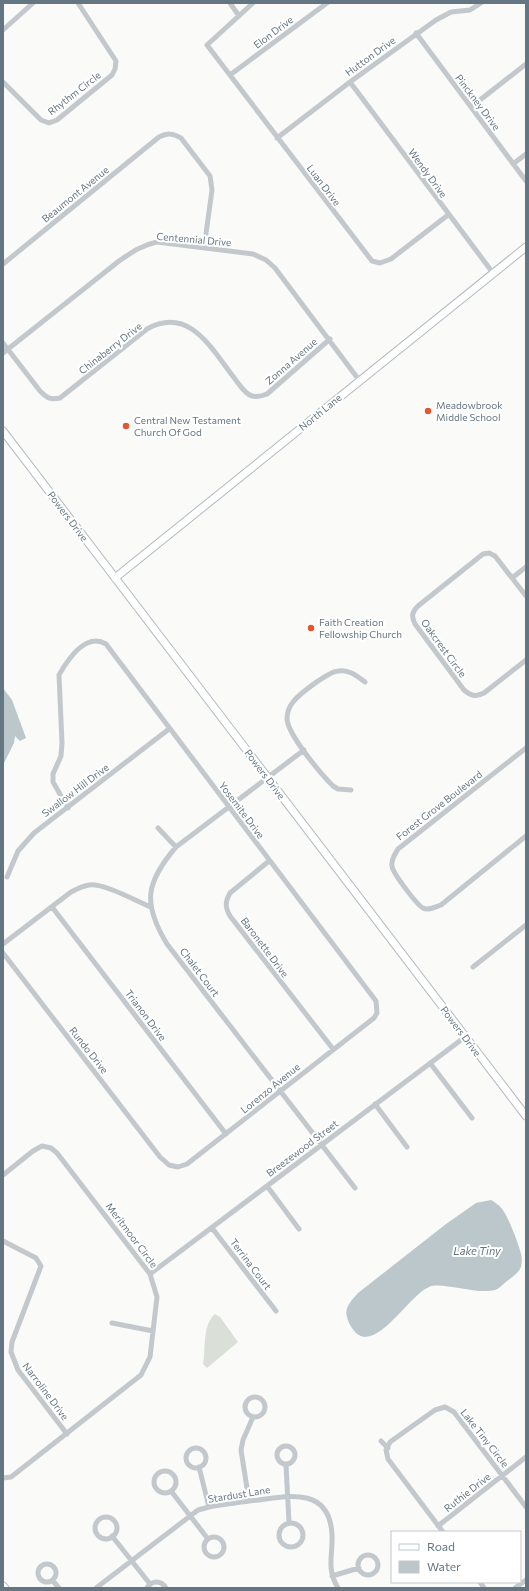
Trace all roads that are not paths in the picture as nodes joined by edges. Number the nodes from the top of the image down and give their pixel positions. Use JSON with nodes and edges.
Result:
{"nodes":[{"id":1,"x":33,"y":3,"type":"edge"},
{"id":2,"x":78,"y":3,"type":"edge"},
{"id":3,"x":230,"y":3,"type":"edge"},
{"id":4,"x":253,"y":3,"type":"edge"},
{"id":5,"x":327,"y":3,"type":"edge"},
{"id":6,"x":481,"y":3,"type":"edge"},
{"id":7,"x":239,"y":16,"type":"junction"},
{"id":8,"x":3,"y":30,"type":"edge"},
{"id":9,"x":416,"y":33,"type":"junction"},
{"id":10,"x":526,"y":64,"type":"edge"},
{"id":11,"x":230,"y":75,"type":"junction"},
{"id":12,"x":3,"y":82,"type":"edge"},
{"id":13,"x":350,"y":82,"type":"junction"},
{"id":14,"x":471,"y":108,"type":"junction"},
{"id":15,"x":277,"y":138,"type":"junction"},
{"id":16,"x":526,"y":154,"type":"edge"},
{"id":17,"x":513,"y":164,"type":"junction"},
{"id":18,"x":526,"y":181,"type":"edge"},
{"id":19,"x":448,"y":215,"type":"junction"},
{"id":20,"x":526,"y":247,"type":"edge"},
{"id":21,"x":204,"y":248,"type":"junction"},
{"id":22,"x":3,"y":264,"type":"edge"},
{"id":23,"x":493,"y":273,"type":"junction"},
{"id":24,"x":330,"y":339,"type":"junction"},
{"id":25,"x":3,"y":342,"type":"edge"},
{"id":26,"x":8,"y":349,"type":"junction"},
{"id":27,"x":3,"y":354,"type":"edge"},
{"id":28,"x":359,"y":380,"type":"junction"},
{"id":29,"x":242,"y":388,"type":"joint"},
{"id":30,"x":3,"y":431,"type":"edge"},
{"id":31,"x":526,"y":567,"type":"edge"},
{"id":32,"x":115,"y":578,"type":"junction"},
{"id":33,"x":512,"y":578,"type":"junction"},
{"id":34,"x":526,"y":596,"type":"edge"},
{"id":35,"x":526,"y":660,"type":"edge"},
{"id":36,"x":365,"y":682,"type":"dead end"},
{"id":37,"x":169,"y":729,"type":"junction"},
{"id":38,"x":526,"y":748,"type":"edge"},
{"id":39,"x":304,"y":750,"type":"junction"},
{"id":40,"x":267,"y":777,"type":"junction"},
{"id":41,"x":351,"y":790,"type":"dead end"},
{"id":42,"x":228,"y":806,"type":"junction"},
{"id":43,"x":68,"y":808,"type":"junction"},
{"id":44,"x":158,"y":828,"type":"dead end"},
{"id":45,"x":526,"y":836,"type":"edge"},
{"id":46,"x":176,"y":847,"type":"junction"},
{"id":47,"x":269,"y":861,"type":"junction"},
{"id":48,"x":7,"y":877,"type":"dead end"},
{"id":49,"x":52,"y":907,"type":"junction"},
{"id":50,"x":151,"y":907,"type":"junction"},
{"id":51,"x":526,"y":925,"type":"edge"},
{"id":52,"x":3,"y":944,"type":"edge"},
{"id":53,"x":3,"y":953,"type":"edge"},
{"id":54,"x":473,"y":967,"type":"dead end"},
{"id":55,"x":376,"y":1001,"type":"joint"},
{"id":56,"x":464,"y":1037,"type":"junction"},
{"id":57,"x":333,"y":1049,"type":"junction"},
{"id":58,"x":430,"y":1063,"type":"junction"},
{"id":59,"x":279,"y":1092,"type":"junction"},
{"id":60,"x":375,"y":1104,"type":"junction"},
{"id":61,"x":526,"y":1116,"type":"edge"},
{"id":62,"x":472,"y":1118,"type":"dead end"},
{"id":63,"x":226,"y":1134,"type":"junction"},
{"id":64,"x":321,"y":1146,"type":"junction"},
{"id":65,"x":407,"y":1147,"type":"dead end"},
{"id":66,"x":160,"y":1157,"type":"joint"},
{"id":67,"x":3,"y":1175,"type":"edge"},
{"id":68,"x":267,"y":1186,"type":"junction"},
{"id":69,"x":355,"y":1188,"type":"dead end"},
{"id":70,"x":212,"y":1228,"type":"junction"},
{"id":71,"x":299,"y":1229,"type":"dead end"},
{"id":72,"x":3,"y":1241,"type":"edge"},
{"id":73,"x":150,"y":1274,"type":"junction"},
{"id":74,"x":276,"y":1312,"type":"dead end"},
{"id":75,"x":112,"y":1323,"type":"dead end"},
{"id":76,"x":153,"y":1331,"type":"junction"},
{"id":77,"x":253,"y":1417,"type":"dead end"},
{"id":78,"x":67,"y":1434,"type":"junction"},
{"id":79,"x":381,"y":1441,"type":"dead end"},
{"id":80,"x":388,"y":1448,"type":"junction"},
{"id":81,"x":526,"y":1458,"type":"edge"},
{"id":82,"x":286,"y":1464,"type":"dead end"},
{"id":83,"x":198,"y":1467,"type":"dead end"},
{"id":84,"x":503,"y":1476,"type":"junction"},
{"id":85,"x":3,"y":1478,"type":"edge"},
{"id":86,"x":171,"y":1491,"type":"junction"},
{"id":87,"x":288,"y":1495,"type":"junction"},
{"id":88,"x":249,"y":1501,"type":"junction"},
{"id":89,"x":526,"y":1506,"type":"edge"},
{"id":90,"x":209,"y":1507,"type":"junction"},
{"id":91,"x":190,"y":1515,"type":"junction"},
{"id":92,"x":290,"y":1522,"type":"junction"},
{"id":93,"x":438,"y":1526,"type":"junction"},
{"id":94,"x":441,"y":1531,"type":"edge"},
{"id":95,"x":112,"y":1536,"type":"junction"},
{"id":96,"x":208,"y":1539,"type":"junction"},
{"id":97,"x":131,"y":1561,"type":"junction"},
{"id":98,"x":359,"y":1568,"type":"dead end"},
{"id":99,"x":332,"y":1576,"type":"junction"},
{"id":100,"x":526,"y":1580,"type":"edge"},
{"id":101,"x":53,"y":1581,"type":"dead end"},
{"id":102,"x":148,"y":1586,"type":"edge"},
{"id":103,"x":59,"y":1588,"type":"edge"},
{"id":104,"x":96,"y":1588,"type":"edge"},
{"id":105,"x":166,"y":1588,"type":"edge"},
{"id":106,"x":338,"y":1588,"type":"edge"},
{"id":107,"x":515,"y":1588,"type":"edge"}],
"edges":[{"from":1,"to":8,"type":"street"},
{"from":2,"to":12,"type":"street","name":"Rhythm Circle"},
{"from":3,"to":7,"type":"street"},
{"from":4,"to":7,"type":"street"},
{"from":5,"to":11,"type":"street","name":"Elon Drive"},
{"from":6,"to":9,"type":"street","name":"Hutton Drive"},
{"from":7,"to":11,"type":"street","name":"Luan Drive"},
{"from":9,"to":13,"type":"street","name":"Hutton Drive"},
{"from":9,"to":14,"type":"street","name":"Pinckney Drive"},
{"from":10,"to":14,"type":"street"},
{"from":11,"to":15,"type":"street","name":"Luan Drive"},
{"from":13,"to":15,"type":"street","name":"Hutton Drive"},
{"from":13,"to":19,"type":"street","name":"Wendy Drive"},
{"from":14,"to":17,"type":"street","name":"Pinckney Drive"},
{"from":15,"to":19,"type":"street","name":"Luan Drive"},
{"from":16,"to":17,"type":"street"},
{"from":17,"to":18,"type":"street","name":"Pinckney Drive"},
{"from":19,"to":23,"type":"street","name":"Wendy Drive"},
{"from":20,"to":23,"type":"street","name":"North Lane"},
{"from":21,"to":22,"type":"street","name":"Beaumont Avenue"},
{"from":21,"to":24,"type":"street","name":"Centennial Drive"},
{"from":21,"to":26,"type":"street","name":"Centennial Drive"},
{"from":23,"to":28,"type":"street","name":"North Lane"},
{"from":24,"to":28,"type":"street","name":"Centennial Drive"},
{"from":24,"to":29,"type":"street","name":"Zonna Avenue"},
{"from":25,"to":26,"type":"street"},
{"from":26,"to":27,"type":"street","name":"Centennial Drive"},
{"from":26,"to":29,"type":"street","name":"Chinaberry Drive"},
{"from":28,"to":32,"type":"street","name":"North Lane"},
{"from":30,"to":32,"type":"street","name":"Powers Drive"},
{"from":31,"to":33,"type":"street"},
{"from":32,"to":40,"type":"street","name":"Powers Drive"},
{"from":33,"to":34,"type":"street"},
{"from":33,"to":35,"type":"street","name":"Oakcrest Circle"},
{"from":36,"to":39,"type":"street"},
{"from":37,"to":42,"type":"street","name":"Yosemite Drive"},
{"from":37,"to":43,"type":"street","name":"Swallow Hill Drive"},
{"from":37,"to":43,"type":"street","name":"Yosemite Drive"},
{"from":38,"to":45,"type":"street","name":"Forest Grove Boulevard"},
{"from":39,"to":40,"type":"street","name":"Chalet Court"},
{"from":39,"to":41,"type":"street"},
{"from":40,"to":42,"type":"street","name":"Chalet Court"},
{"from":40,"to":56,"type":"street","name":"Powers Drive"},
{"from":42,"to":46,"type":"street","name":"Chalet Court"},
{"from":42,"to":47,"type":"street","name":"Yosemite Drive"},
{"from":43,"to":48,"type":"street","name":"Swallow Hill Drive"},
{"from":44,"to":46,"type":"street"},
{"from":46,"to":50,"type":"street","name":"Chalet Court"},
{"from":47,"to":55,"type":"street","name":"Yosemite Drive"},
{"from":47,"to":57,"type":"street","name":"Baronette Drive"},
{"from":49,"to":50,"type":"street"},
{"from":49,"to":52,"type":"street"},
{"from":49,"to":63,"type":"street","name":"Trianon Drive"},
{"from":50,"to":59,"type":"street","name":"Chalet Court"},
{"from":51,"to":54,"type":"street"},
{"from":53,"to":66,"type":"street","name":"Rundo Drive"},
{"from":55,"to":57,"type":"street","name":"Lorenzo Avenue"},
{"from":56,"to":58,"type":"street","name":"Breezewood Street"},
{"from":56,"to":61,"type":"street","name":"Powers Drive"},
{"from":57,"to":59,"type":"street","name":"Lorenzo Avenue"},
{"from":58,"to":60,"type":"street","name":"Breezewood Street"},
{"from":58,"to":62,"type":"street"},
{"from":59,"to":63,"type":"street","name":"Lorenzo Avenue"},
{"from":59,"to":64,"type":"street","name":"Chalet Court"},
{"from":60,"to":64,"type":"street","name":"Breezewood Street"},
{"from":60,"to":65,"type":"street"},
{"from":63,"to":66,"type":"street","name":"Lorenzo Avenue"},
{"from":64,"to":68,"type":"street","name":"Breezewood Street"},
{"from":64,"to":69,"type":"street","name":"Chalet Court"},
{"from":67,"to":73,"type":"street","name":"Meritmoor Circle"},
{"from":68,"to":70,"type":"street","name":"Breezewood Street"},
{"from":68,"to":71,"type":"street"},
{"from":70,"to":73,"type":"street","name":"Breezewood Street"},
{"from":70,"to":74,"type":"street","name":"Terrina Court"},
{"from":72,"to":78,"type":"street","name":"Narroline Drive"},
{"from":73,"to":76,"type":"street","name":"Meritmoor Circle"},
{"from":75,"to":76,"type":"street"},
{"from":76,"to":78,"type":"street","name":"Meritmoor Circle"},
{"from":77,"to":88,"type":"street"},
{"from":78,"to":85,"type":"street","name":"Meritmoor Circle"},
{"from":79,"to":80,"type":"street"},
{"from":80,"to":84,"type":"street","name":"Lake Tiny Circle"},
{"from":80,"to":93,"type":"street"},
{"from":81,"to":84,"type":"street","name":"Ruthie Drive"},
{"from":82,"to":87,"type":"street"},
{"from":83,"to":90,"type":"street"},
{"from":84,"to":89,"type":"street","name":"Lake Tiny Circle"},
{"from":84,"to":93,"type":"street","name":"Ruthie Drive"},
{"from":86,"to":86,"type":"street"},
{"from":86,"to":91,"type":"street"},
{"from":87,"to":88,"type":"street","name":"Stardust Lane"},
{"from":87,"to":92,"type":"street"},
{"from":87,"to":99,"type":"street","name":"Stardust Lane"},
{"from":88,"to":90,"type":"street","name":"Stardust Lane"},
{"from":90,"to":91,"type":"street","name":"Stardust Lane"},
{"from":91,"to":96,"type":"street"},
{"from":91,"to":97,"type":"street","name":"Stardust Lane"},
{"from":92,"to":92,"type":"street"},
{"from":93,"to":94,"type":"street"},
{"from":95,"to":95,"type":"street"},
{"from":95,"to":97,"type":"street"},
{"from":96,"to":96,"type":"street"},
{"from":97,"to":102,"type":"street"},
{"from":97,"to":104,"type":"street","name":"Stardust Lane"},
{"from":98,"to":99,"type":"street"},
{"from":99,"to":106,"type":"street","name":"Stardust Lane"},
{"from":100,"to":107,"type":"street"},
{"from":101,"to":103,"type":"street"},
{"from":102,"to":105,"type":"street"}]}
